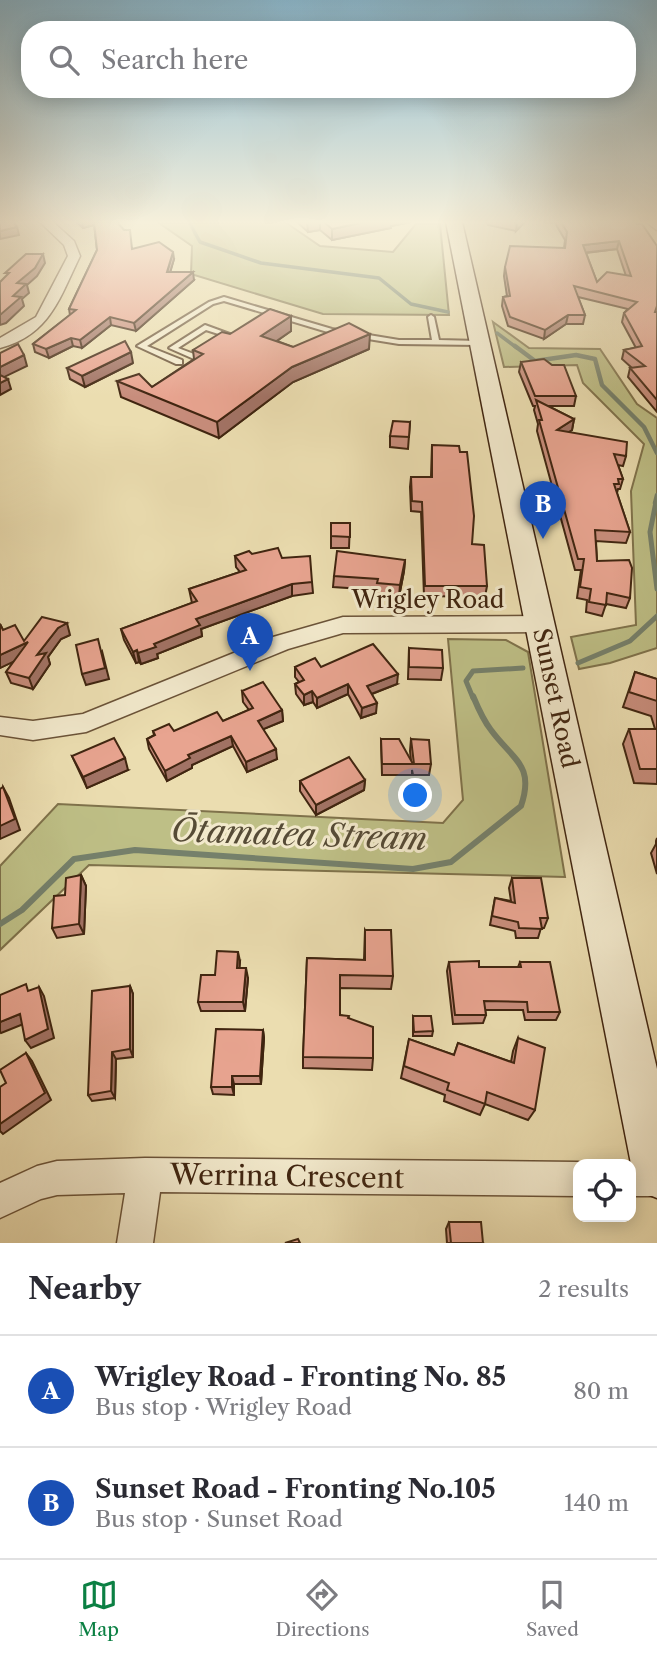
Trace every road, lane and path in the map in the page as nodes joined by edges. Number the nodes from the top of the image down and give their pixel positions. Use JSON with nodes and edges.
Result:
{"nodes":[{"id":1,"x":62,"y":280,"type":"edge"},
{"id":2,"x":466,"y":280,"type":"edge"},
{"id":3,"x":276,"y":314,"type":"junction"},
{"id":4,"x":431,"y":317,"type":"dead end"},
{"id":5,"x":264,"y":322,"type":"edge"},
{"id":6,"x":241,"y":333,"type":"edge"},
{"id":7,"x":232,"y":336,"type":"junction"},
{"id":8,"x":221,"y":342,"type":"edge"},
{"id":9,"x":436,"y":343,"type":"junction"},
{"id":10,"x":479,"y":343,"type":"junction"},
{"id":11,"x":0,"y":344,"type":"edge"},
{"id":12,"x":211,"y":349,"type":"edge"},
{"id":13,"x":179,"y":362,"type":"dead end"},
{"id":14,"x":540,"y":624,"type":"junction"},
{"id":15,"x":0,"y":726,"type":"edge"},
{"id":16,"x":145,"y":1175,"type":"junction"},
{"id":17,"x":657,"y":1176,"type":"edge"},
{"id":18,"x":636,"y":1178,"type":"edge"},
{"id":19,"x":573,"y":1179,"type":"edge"},
{"id":20,"x":0,"y":1201,"type":"edge"},
{"id":21,"x":135,"y":1243,"type":"edge"}],
"edges":[{"from":1,"to":11,"type":"street"},
{"from":2,"to":10,"type":"main road","name":"Sunset Road"},
{"from":3,"to":5,"type":"lane"},
{"from":3,"to":9,"type":"lane"},
{"from":3,"to":13,"type":"lane"},
{"from":4,"to":9,"type":"lane"},
{"from":6,"to":7,"type":"lane"},
{"from":7,"to":8,"type":"lane"},
{"from":7,"to":12,"type":"lane"},
{"from":9,"to":10,"type":"lane"},
{"from":10,"to":14,"type":"main road","name":"Sunset Road"},
{"from":14,"to":15,"type":"street","name":"Wrigley Road"},
{"from":14,"to":17,"type":"main road","name":"Sunset Road"},
{"from":16,"to":19,"type":"street","name":"Werrina Crescent"},
{"from":16,"to":20,"type":"street","name":"Werrina Crescent"},
{"from":16,"to":21,"type":"street"},
{"from":17,"to":18,"type":"street"}]}
